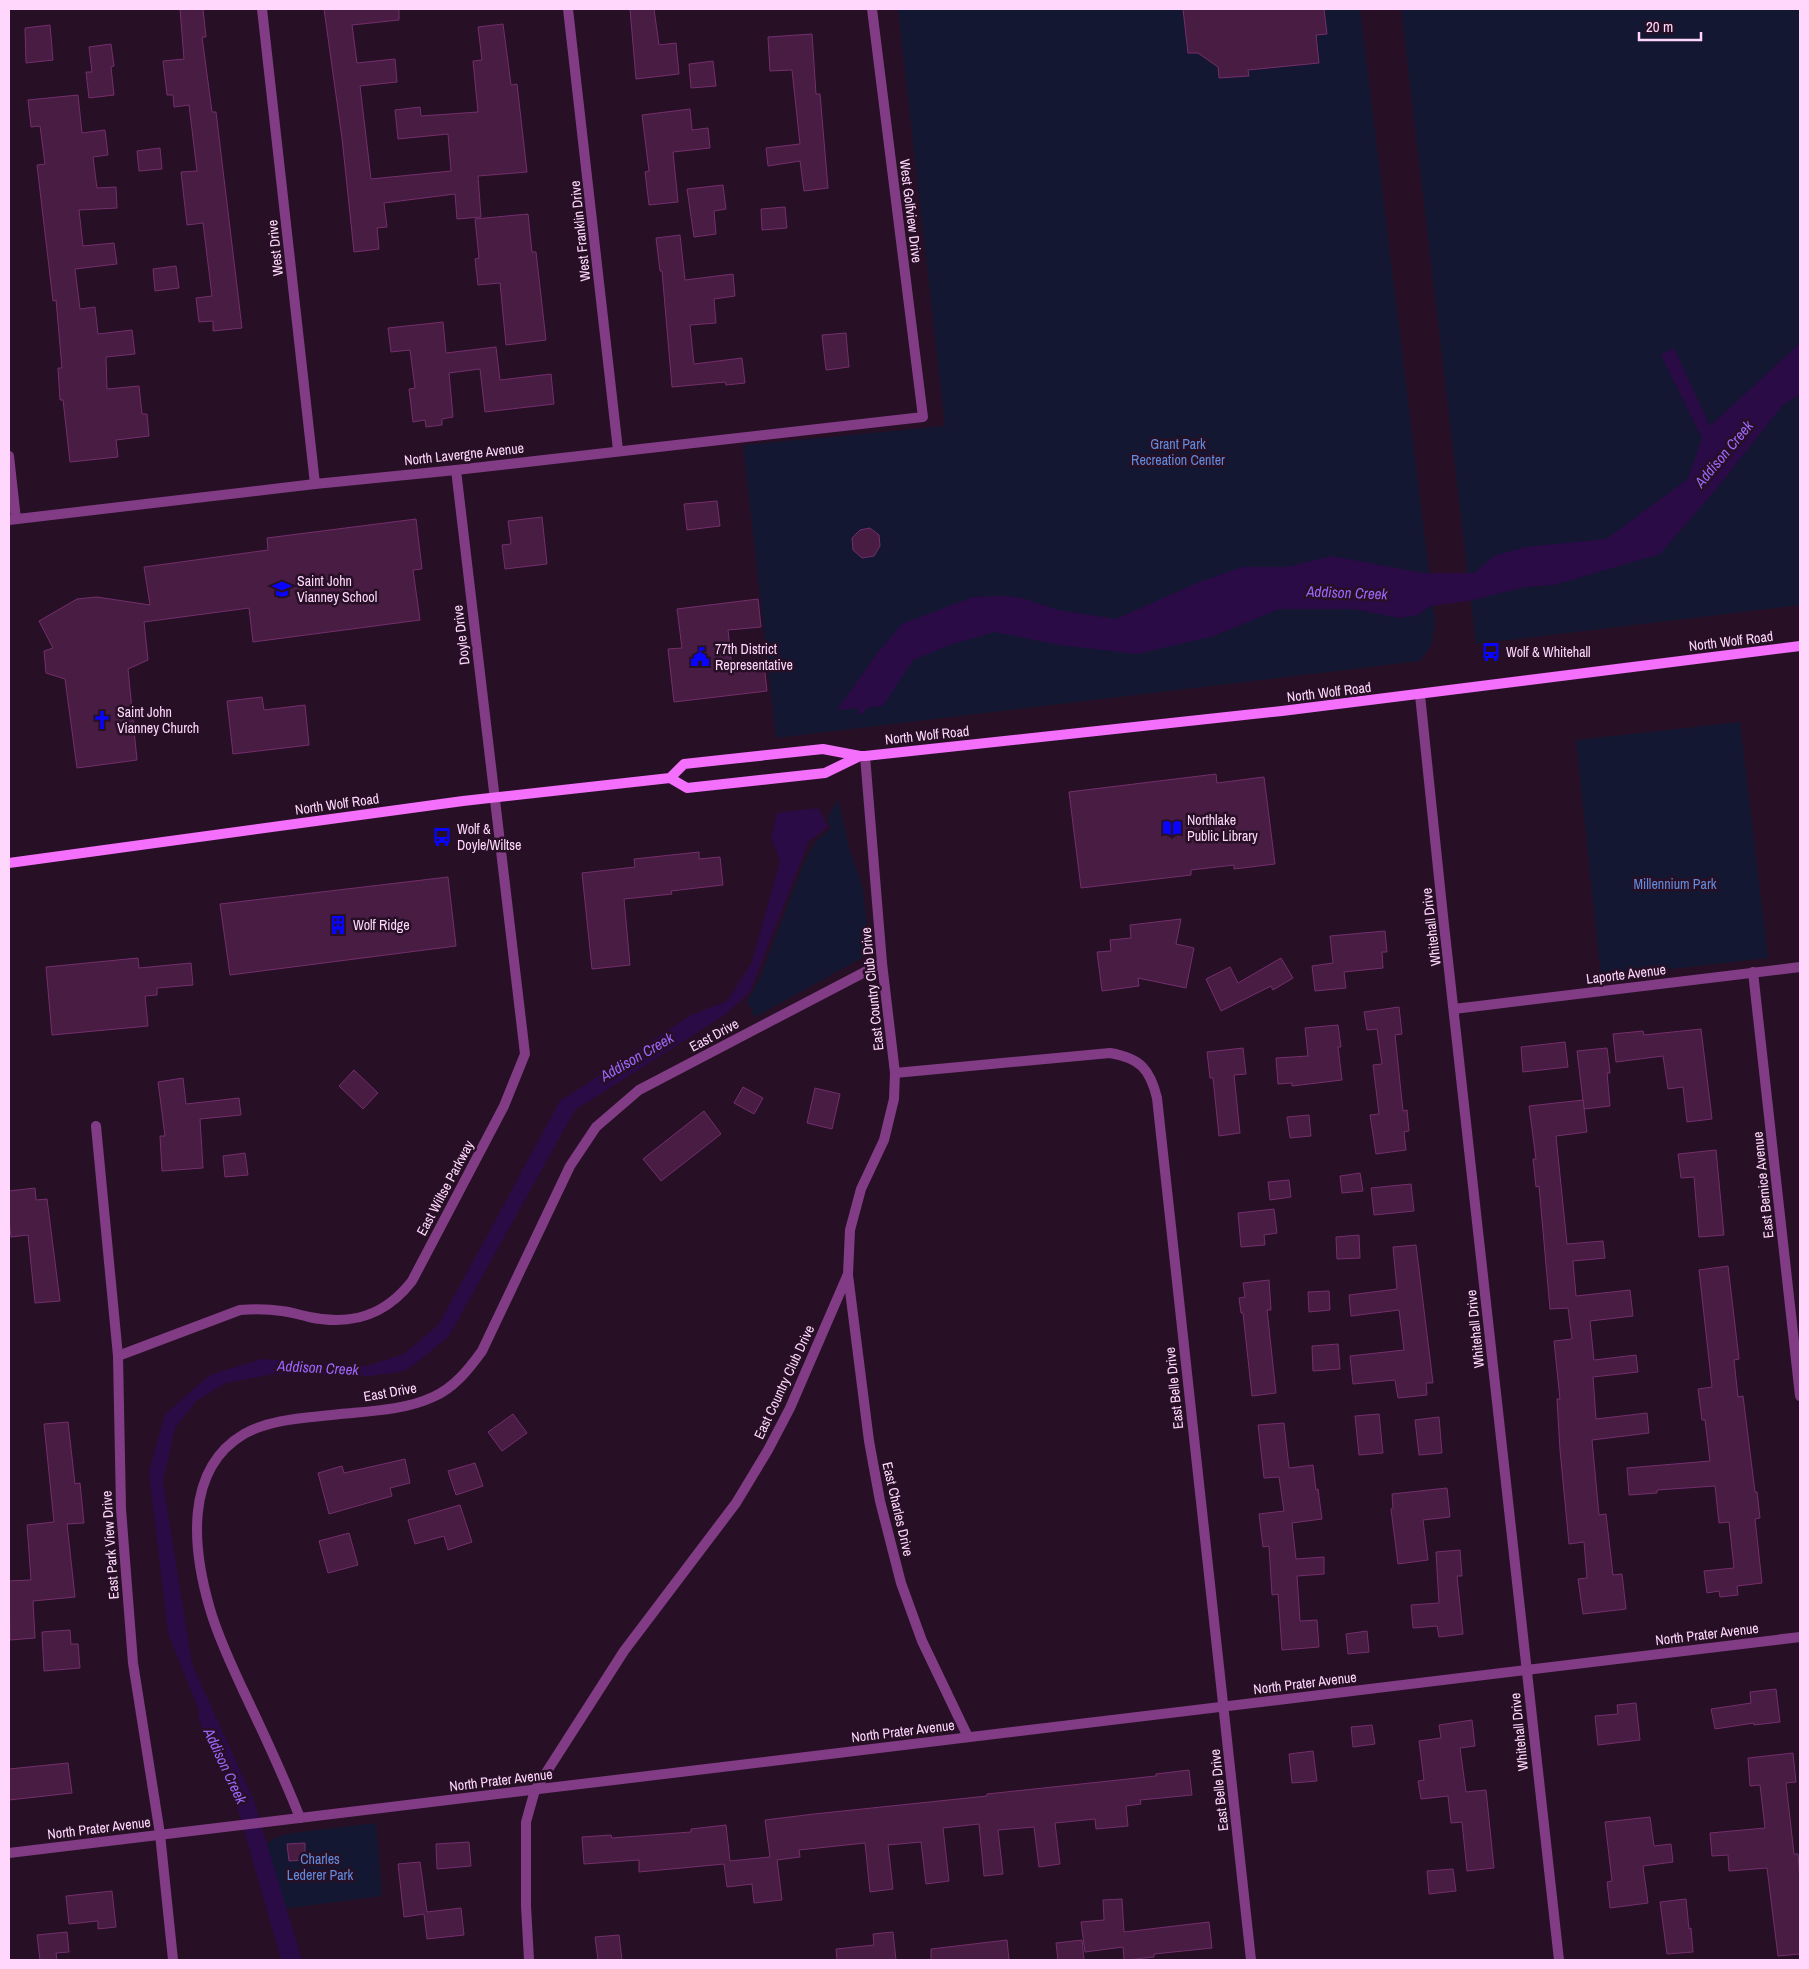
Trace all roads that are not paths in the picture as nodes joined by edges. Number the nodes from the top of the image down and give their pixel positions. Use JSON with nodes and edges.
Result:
{"nodes":[{"id":1,"x":262,"y":9,"type":"edge"},
{"id":2,"x":568,"y":9,"type":"edge"},
{"id":3,"x":872,"y":9,"type":"edge"},
{"id":4,"x":923,"y":417,"type":"joint"},
{"id":5,"x":618,"y":450,"type":"junction"},
{"id":6,"x":9,"y":456,"type":"edge"},
{"id":7,"x":456,"y":470,"type":"junction"},
{"id":8,"x":315,"y":484,"type":"junction"},
{"id":9,"x":12,"y":520,"type":"edge"},
{"id":10,"x":1800,"y":646,"type":"edge"},
{"id":11,"x":1420,"y":695,"type":"junction"},
{"id":12,"x":863,"y":756,"type":"junction"},
{"id":13,"x":670,"y":778,"type":"junction"},
{"id":14,"x":494,"y":797,"type":"junction"},
{"id":15,"x":9,"y":863,"type":"edge"},
{"id":16,"x":882,"y":963,"type":"junction"},
{"id":17,"x":1800,"y":967,"type":"edge"},
{"id":18,"x":1753,"y":972,"type":"junction"},
{"id":19,"x":1454,"y":1008,"type":"junction"},
{"id":20,"x":895,"y":1073,"type":"junction"},
{"id":21,"x":96,"y":1126,"type":"dead end"},
{"id":22,"x":848,"y":1274,"type":"junction"},
{"id":23,"x":118,"y":1356,"type":"junction"},
{"id":24,"x":1800,"y":1396,"type":"edge"},
{"id":25,"x":1800,"y":1637,"type":"edge"},
{"id":26,"x":1526,"y":1670,"type":"junction"},
{"id":27,"x":1223,"y":1706,"type":"junction"},
{"id":28,"x":968,"y":1737,"type":"junction"},
{"id":29,"x":535,"y":1790,"type":"junction"},
{"id":30,"x":300,"y":1818,"type":"junction"},
{"id":31,"x":160,"y":1834,"type":"junction"},
{"id":32,"x":9,"y":1853,"type":"edge"},
{"id":33,"x":173,"y":1960,"type":"edge"},
{"id":34,"x":529,"y":1960,"type":"edge"},
{"id":35,"x":1251,"y":1960,"type":"edge"},
{"id":36,"x":1559,"y":1960,"type":"edge"}],
"edges":[{"from":1,"to":8,"type":"street","name":"West Drive"},
{"from":2,"to":5,"type":"street","name":"West Franklin Drive"},
{"from":3,"to":4,"type":"street","name":"West Golfview Drive"},
{"from":4,"to":5,"type":"street","name":"North Lavergne Avenue"},
{"from":5,"to":7,"type":"street","name":"North Lavergne Avenue"},
{"from":6,"to":9,"type":"street"},
{"from":7,"to":8,"type":"street","name":"North Lavergne Avenue"},
{"from":7,"to":14,"type":"street","name":"Doyle Drive"},
{"from":8,"to":9,"type":"street","name":"North Lavergne Avenue"},
{"from":10,"to":11,"type":"main road","name":"North Wolf Road"},
{"from":11,"to":12,"type":"main road","name":"North Wolf Road"},
{"from":11,"to":19,"type":"street","name":"Whitehall Drive"},
{"from":12,"to":13,"type":"main road","name":"North Wolf Road"},
{"from":12,"to":13,"type":"main road","name":"North Wolf Road"},
{"from":12,"to":16,"type":"street","name":"East Country Club Drive"},
{"from":13,"to":14,"type":"main road","name":"North Wolf Road"},
{"from":14,"to":15,"type":"main road","name":"North Wolf Road"},
{"from":14,"to":23,"type":"street","name":"East Wiltse Parkway"},
{"from":16,"to":20,"type":"street","name":"East Country Club Drive"},
{"from":16,"to":30,"type":"street","name":"East Drive"},
{"from":17,"to":18,"type":"street","name":"Laporte Avenue"},
{"from":18,"to":19,"type":"street","name":"Laporte Avenue"},
{"from":18,"to":24,"type":"street","name":"East Bernice Avenue"},
{"from":19,"to":26,"type":"street","name":"Whitehall Drive"},
{"from":20,"to":22,"type":"street","name":"East Country Club Drive"},
{"from":20,"to":27,"type":"street","name":"East Belle Drive"},
{"from":21,"to":23,"type":"street","name":"East Park View Drive"},
{"from":22,"to":28,"type":"street","name":"East Charles Drive"},
{"from":22,"to":29,"type":"street","name":"East Country Club Drive"},
{"from":23,"to":31,"type":"street","name":"East Park View Drive"},
{"from":25,"to":26,"type":"street","name":"North Prater Avenue"},
{"from":26,"to":27,"type":"street","name":"North Prater Avenue"},
{"from":26,"to":36,"type":"street","name":"Whitehall Drive"},
{"from":27,"to":28,"type":"street","name":"North Prater Avenue"},
{"from":27,"to":35,"type":"street","name":"East Belle Drive"},
{"from":28,"to":29,"type":"street","name":"North Prater Avenue"},
{"from":29,"to":30,"type":"street","name":"North Prater Avenue"},
{"from":29,"to":34,"type":"street","name":"East Country Club Drive"},
{"from":30,"to":31,"type":"street","name":"North Prater Avenue"},
{"from":31,"to":32,"type":"street","name":"North Prater Avenue"},
{"from":31,"to":33,"type":"street","name":"East Park View Drive"}]}
